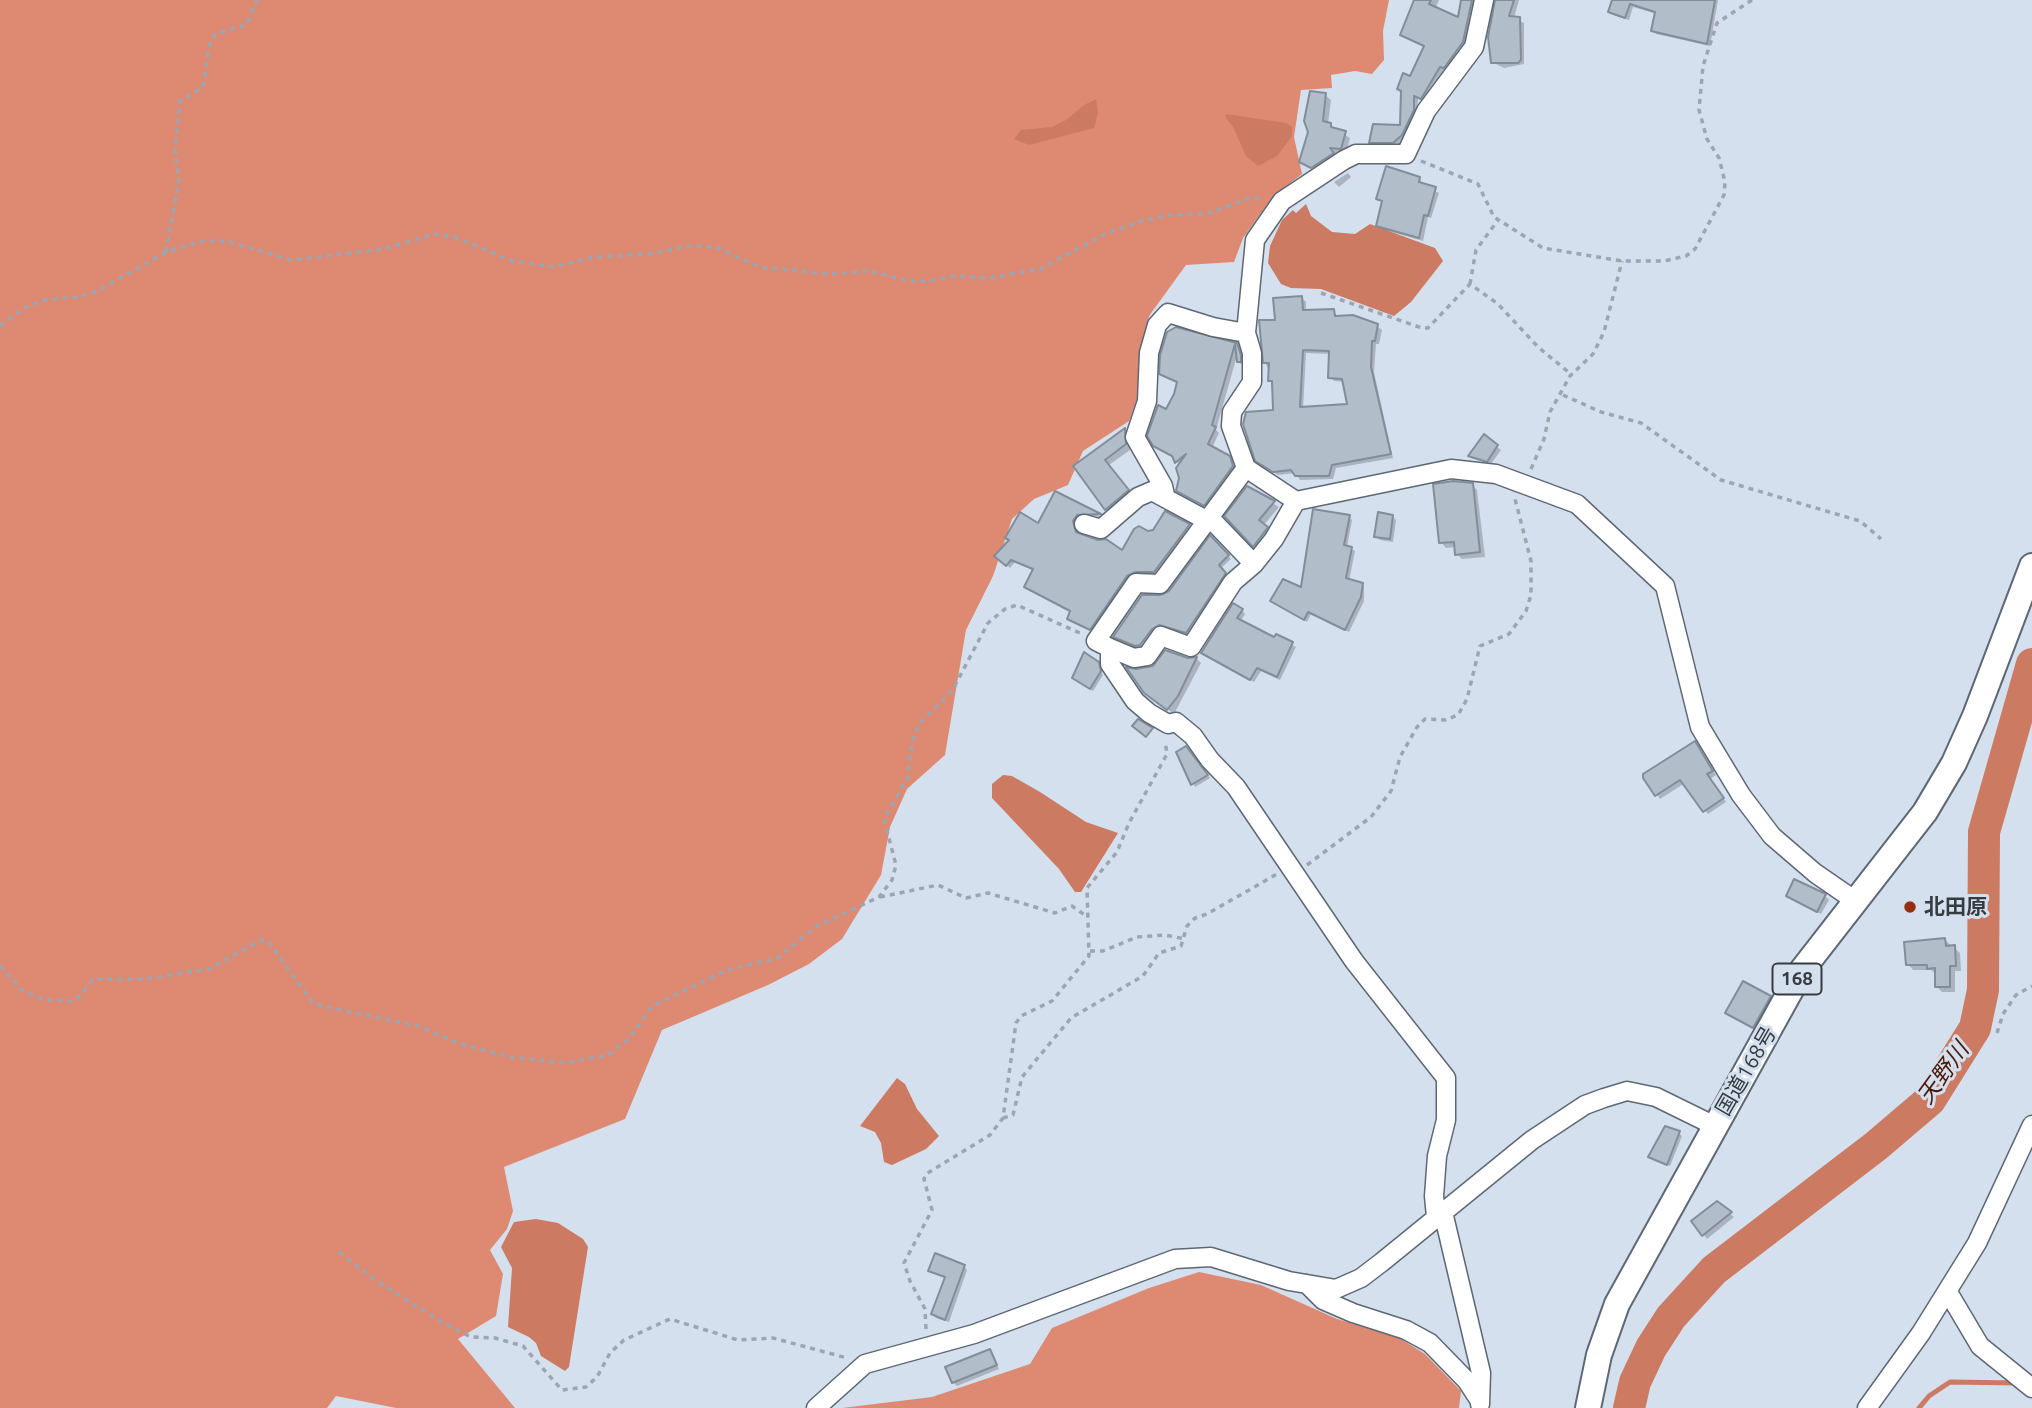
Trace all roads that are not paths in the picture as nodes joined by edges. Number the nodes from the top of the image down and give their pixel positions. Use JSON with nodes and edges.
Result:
{"nodes":[{"id":1,"x":1484,"y":0,"type":"edge"},
{"id":2,"x":1246,"y":333,"type":"junction"},
{"id":3,"x":1246,"y":468,"type":"junction"},
{"id":4,"x":1165,"y":495,"type":"junction"},
{"id":5,"x":1296,"y":501,"type":"junction"},
{"id":6,"x":1208,"y":518,"type":"junction"},
{"id":7,"x":1084,"y":524,"type":"dead end"},
{"id":8,"x":1254,"y":564,"type":"junction"},
{"id":9,"x":2032,"y":566,"type":"edge"},
{"id":10,"x":1103,"y":644,"type":"junction"},
{"id":11,"x":1857,"y":902,"type":"junction"},
{"id":12,"x":2032,"y":1125,"type":"edge"},
{"id":13,"x":1715,"y":1126,"type":"junction"},
{"id":14,"x":1440,"y":1215,"type":"junction"},
{"id":15,"x":1307,"y":1284,"type":"junction"},
{"id":16,"x":1948,"y":1292,"type":"junction"},
{"id":17,"x":2032,"y":1388,"type":"edge"},
{"id":18,"x":1480,"y":1405,"type":"edge"},
{"id":19,"x":816,"y":1408,"type":"edge"},
{"id":20,"x":1588,"y":1408,"type":"edge"},
{"id":21,"x":1867,"y":1408,"type":"edge"}],
"edges":[{"from":1,"to":2,"type":"street"},
{"from":2,"to":3,"type":"street"},
{"from":2,"to":4,"type":"street"},
{"from":3,"to":5,"type":"street"},
{"from":3,"to":6,"type":"street"},
{"from":4,"to":6,"type":"street"},
{"from":4,"to":7,"type":"street"},
{"from":5,"to":8,"type":"street"},
{"from":5,"to":11,"type":"street"},
{"from":6,"to":8,"type":"street"},
{"from":6,"to":10,"type":"street"},
{"from":8,"to":10,"type":"street"},
{"from":9,"to":11,"type":"highway","name":"国道168号","number":"168"},
{"from":10,"to":14,"type":"street"},
{"from":11,"to":13,"type":"highway","name":"国道168号","number":"168"},
{"from":12,"to":16,"type":"street"},
{"from":13,"to":14,"type":"street"},
{"from":13,"to":20,"type":"highway","name":"国道168号","number":"168"},
{"from":14,"to":15,"type":"street"},
{"from":14,"to":18,"type":"street"},
{"from":15,"to":18,"type":"street"},
{"from":15,"to":19,"type":"street"},
{"from":16,"to":17,"type":"street"},
{"from":16,"to":21,"type":"street"}]}
